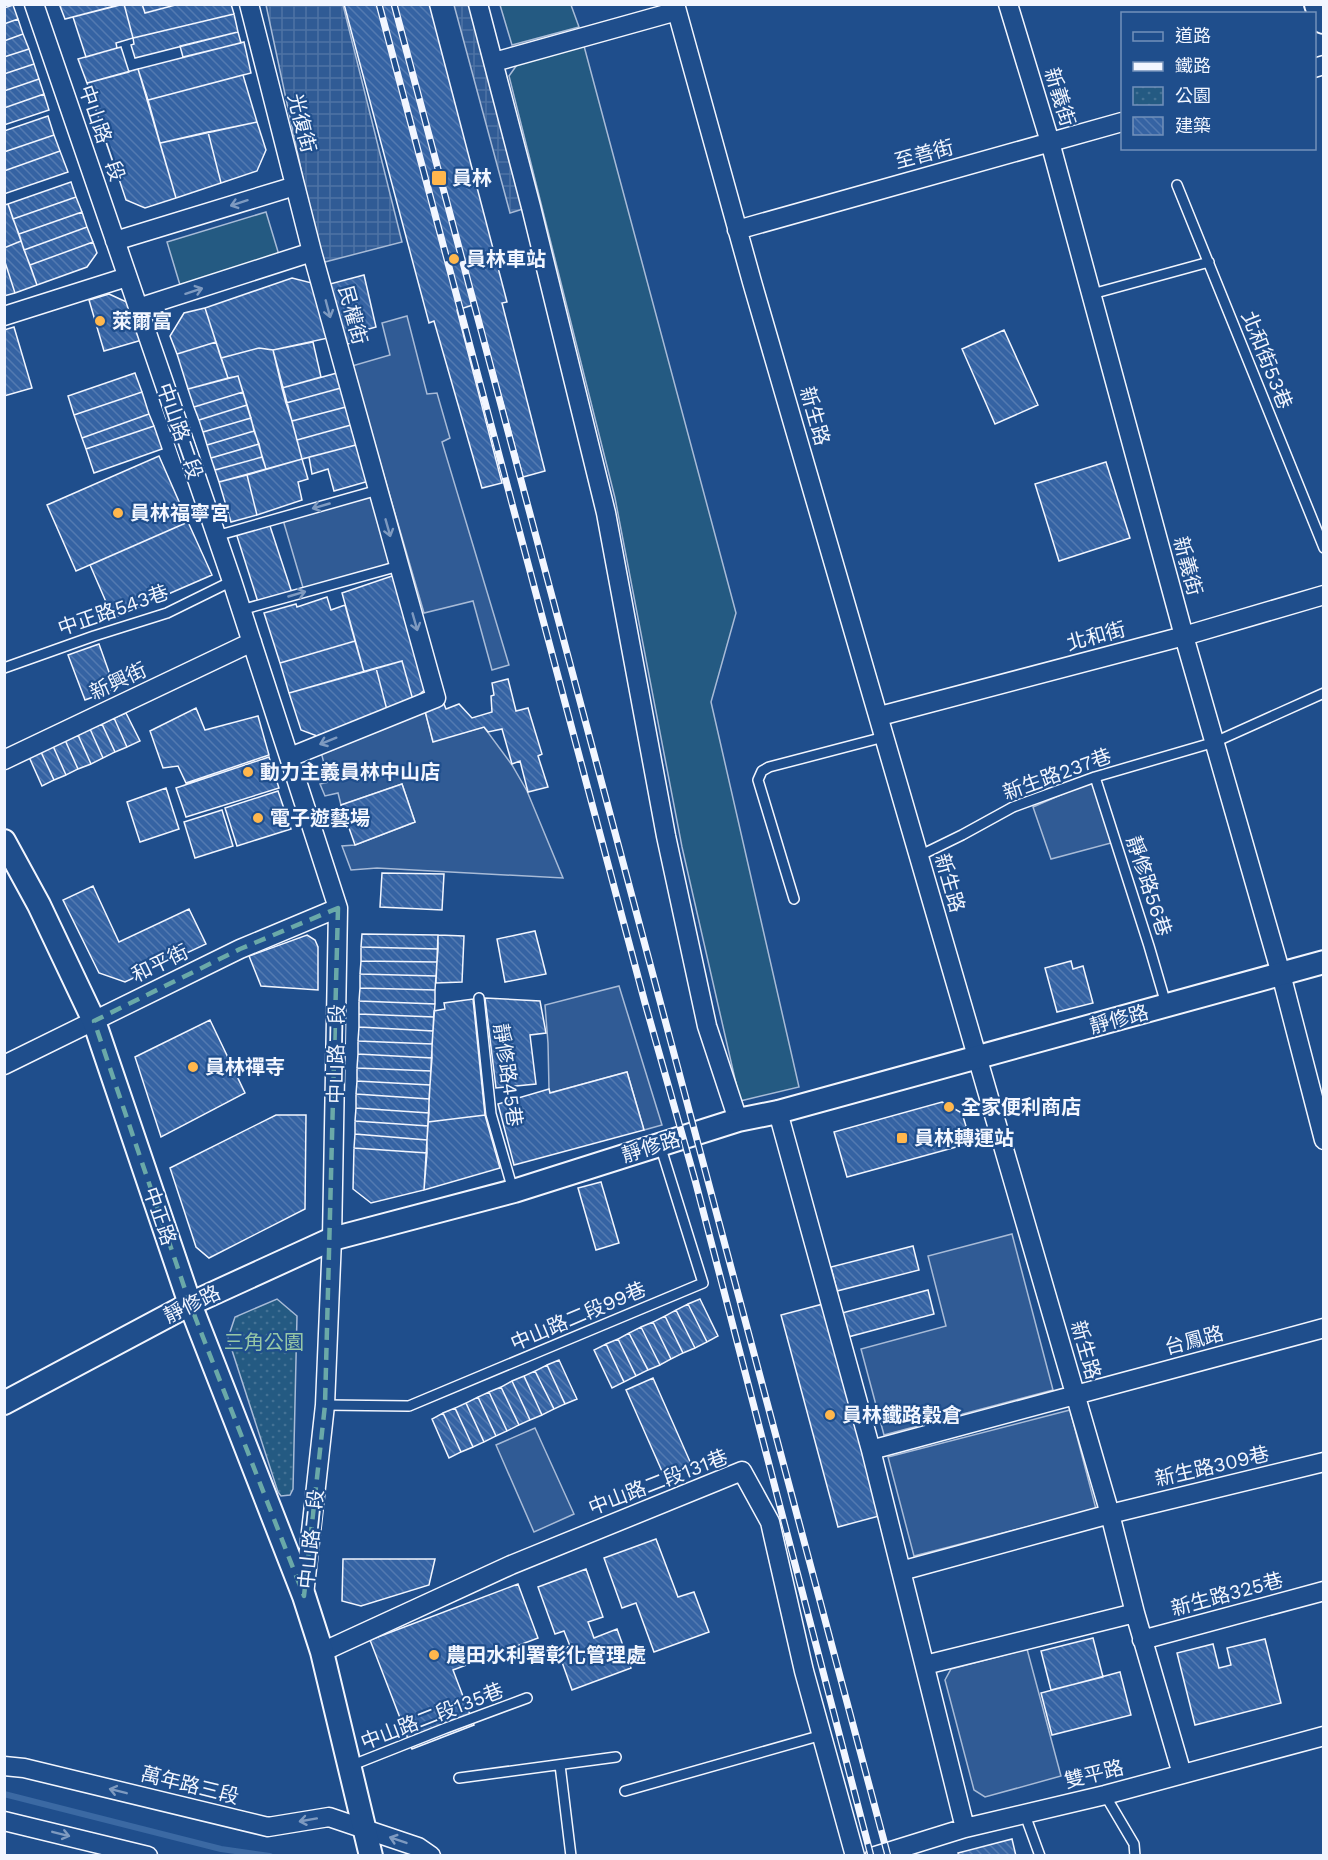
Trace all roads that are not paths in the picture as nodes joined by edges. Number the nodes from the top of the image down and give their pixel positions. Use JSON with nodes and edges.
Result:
{"nodes":[{"id":1,"x":34,"y":4,"type":"edge"},
{"id":2,"x":249,"y":4,"type":"edge"},
{"id":3,"x":478,"y":4,"type":"edge"},
{"id":4,"x":1008,"y":4,"type":"edge"},
{"id":5,"x":1319,"y":4,"type":"edge"},
{"id":6,"x":676,"y":8,"type":"edge"},
{"id":7,"x":1323,"y":19,"type":"edge"},
{"id":8,"x":494,"y":62,"type":"junction"},
{"id":9,"x":1121,"y":122,"type":"edge"},
{"id":10,"x":1050,"y":142,"type":"junction"},
{"id":11,"x":1178,"y":184,"type":"dead end"},
{"id":12,"x":295,"y":186,"type":"junction"},
{"id":13,"x":737,"y":230,"type":"junction"},
{"id":14,"x":115,"y":241,"type":"junction"},
{"id":15,"x":312,"y":252,"type":"junction"},
{"id":16,"x":1209,"y":262,"type":"junction"},
{"id":17,"x":127,"y":276,"type":"junction"},
{"id":18,"x":1092,"y":294,"type":"junction"},
{"id":19,"x":138,"y":308,"type":"junction"},
{"id":20,"x":4,"y":316,"type":"edge"},
{"id":21,"x":378,"y":490,"type":"junction"},
{"id":22,"x":216,"y":536,"type":"junction"},
{"id":23,"x":1323,"y":548,"type":"edge"},
{"id":24,"x":399,"y":566,"type":"junction"},
{"id":25,"x":232,"y":581,"type":"junction"},
{"id":26,"x":1323,"y":596,"type":"edge"},
{"id":27,"x":241,"y":609,"type":"junction"},
{"id":28,"x":1184,"y":636,"type":"junction"},
{"id":29,"x":252,"y":642,"type":"junction"},
{"id":30,"x":4,"y":668,"type":"edge"},
{"id":31,"x":1323,"y":693,"type":"edge"},
{"id":32,"x":880,"y":717,"type":"junction"},
{"id":33,"x":884,"y":737,"type":"junction"},
{"id":34,"x":1215,"y":742,"type":"junction"},
{"id":35,"x":290,"y":757,"type":"junction"},
{"id":36,"x":4,"y":760,"type":"edge"},
{"id":37,"x":1095,"y":777,"type":"junction"},
{"id":38,"x":4,"y":840,"type":"edge"},
{"id":39,"x":919,"y":856,"type":"junction"},
{"id":40,"x":794,"y":899,"type":"dead end"},
{"id":41,"x":338,"y":908,"type":"junction"},
{"id":42,"x":1323,"y":962,"type":"edge"},
{"id":43,"x":1281,"y":974,"type":"junction"},
{"id":44,"x":479,"y":998,"type":"dead end"},
{"id":45,"x":1167,"y":1006,"type":"junction"},
{"id":46,"x":94,"y":1021,"type":"junction"},
{"id":47,"x":977,"y":1058,"type":"junction"},
{"id":48,"x":4,"y":1065,"type":"edge"},
{"id":49,"x":778,"y":1112,"type":"junction"},
{"id":50,"x":738,"y":1120,"type":"junction"},
{"id":51,"x":1323,"y":1140,"type":"edge"},
{"id":52,"x":659,"y":1144,"type":"junction"},
{"id":53,"x":513,"y":1191,"type":"junction"},
{"id":54,"x":332,"y":1239,"type":"junction"},
{"id":55,"x":190,"y":1304,"type":"junction"},
{"id":56,"x":1323,"y":1328,"type":"edge"},
{"id":57,"x":1076,"y":1396,"type":"junction"},
{"id":58,"x":4,"y":1403,"type":"edge"},
{"id":59,"x":325,"y":1405,"type":"junction"},
{"id":60,"x":871,"y":1450,"type":"junction"},
{"id":61,"x":1323,"y":1462,"type":"edge"},
{"id":62,"x":1110,"y":1514,"type":"junction"},
{"id":63,"x":901,"y":1571,"type":"junction"},
{"id":64,"x":1323,"y":1592,"type":"edge"},
{"id":65,"x":304,"y":1596,"type":"junction"},
{"id":66,"x":1135,"y":1613,"type":"junction"},
{"id":67,"x":1142,"y":1640,"type":"junction"},
{"id":68,"x":322,"y":1652,"type":"junction"},
{"id":69,"x":925,"y":1665,"type":"junction"},
{"id":70,"x":527,"y":1698,"type":"dead end"},
{"id":71,"x":822,"y":1735,"type":"junction"},
{"id":72,"x":1323,"y":1736,"type":"edge"},
{"id":73,"x":616,"y":1757,"type":"dead end"},
{"id":74,"x":560,"y":1765,"type":"junction"},
{"id":75,"x":4,"y":1766,"type":"edge"},
{"id":76,"x":350,"y":1767,"type":"junction"},
{"id":77,"x":1182,"y":1774,"type":"junction"},
{"id":78,"x":459,"y":1778,"type":"dead end"},
{"id":79,"x":625,"y":1791,"type":"dead end"},
{"id":80,"x":1105,"y":1795,"type":"junction"},
{"id":81,"x":1025,"y":1815,"type":"junction"},
{"id":82,"x":4,"y":1821,"type":"edge"},
{"id":83,"x":364,"y":1828,"type":"junction"},
{"id":84,"x":965,"y":1828,"type":"junction"},
{"id":85,"x":148,"y":1856,"type":"edge"},
{"id":86,"x":370,"y":1856,"type":"edge"},
{"id":87,"x":430,"y":1856,"type":"edge"},
{"id":88,"x":572,"y":1856,"type":"edge"},
{"id":89,"x":855,"y":1856,"type":"edge"},
{"id":90,"x":875,"y":1856,"type":"edge"},
{"id":91,"x":1040,"y":1856,"type":"edge"},
{"id":92,"x":1136,"y":1856,"type":"edge"}],
"edges":[{"from":1,"to":14,"type":"street","name":"中山路一段"},
{"from":2,"to":12,"type":"street","name":"光復街"},
{"from":3,"to":8,"type":"street"},
{"from":4,"to":10,"type":"street","name":"新義街"},
{"from":5,"to":7,"type":"main road"},
{"from":6,"to":8,"type":"street"},
{"from":6,"to":13,"type":"street","name":"新生路"},
{"from":8,"to":50,"type":"street"},
{"from":9,"to":10,"type":"street","name":"至善街"},
{"from":10,"to":13,"type":"street","name":"至善街"},
{"from":10,"to":18,"type":"street","name":"新義街"},
{"from":11,"to":16,"type":"lane","name":"北和街53巷"},
{"from":12,"to":14,"type":"street","one_way":true},
{"from":12,"to":15,"type":"street","name":"光復街"},
{"from":13,"to":32,"type":"street","name":"新生路"},
{"from":14,"to":17,"type":"street","name":"中山路一段"},
{"from":19,"to":15,"type":"street","one_way":true},
{"from":15,"to":21,"type":"street","name":"民權街","one_way":true},
{"from":16,"to":18,"type":"lane"},
{"from":16,"to":23,"type":"lane","name":"北和街53巷"},
{"from":17,"to":19,"type":"street","name":"中山路二段"},
{"from":17,"to":20,"type":"street"},
{"from":18,"to":28,"type":"street","name":"新義街"},
{"from":19,"to":22,"type":"street","name":"中山路二段"},
{"from":21,"to":22,"type":"lane","one_way":true},
{"from":21,"to":24,"type":"street","name":"民權街","one_way":true},
{"from":22,"to":25,"type":"street","name":"中山路二段"},
{"from":27,"to":24,"type":"lane","one_way":true},
{"from":24,"to":35,"type":"street","name":"民權街","one_way":true},
{"from":25,"to":27,"type":"street","name":"中山路二段"},
{"from":25,"to":30,"type":"lane","name":"中正路543巷"},
{"from":26,"to":28,"type":"street","name":"北和街"},
{"from":27,"to":29,"type":"street","name":"中山路二段"},
{"from":28,"to":32,"type":"street","name":"北和街"},
{"from":28,"to":34,"type":"street","name":"新義街"},
{"from":29,"to":35,"type":"street","name":"中山路二段"},
{"from":29,"to":36,"type":"street","name":"新興街"},
{"from":31,"to":34,"type":"lane","name":"新生路237巷"},
{"from":32,"to":33,"type":"street","name":"新生路"},
{"from":33,"to":39,"type":"street","name":"新生路"},
{"from":33,"to":40,"type":"lane"},
{"from":34,"to":37,"type":"lane","name":"新生路237巷"},
{"from":34,"to":43,"type":"street","name":"新義街"},
{"from":35,"to":41,"type":"street","name":"中山路二段"},
{"from":37,"to":39,"type":"lane","name":"新生路237巷"},
{"from":37,"to":45,"type":"lane","name":"靜修路56巷"},
{"from":38,"to":46,"type":"street","name":"中正路"},
{"from":39,"to":47,"type":"street","name":"新生路"},
{"from":41,"to":46,"type":"street","name":"和平街"},
{"from":41,"to":54,"type":"street","name":"中山路二段"},
{"from":42,"to":43,"type":"street","name":"靜修路"},
{"from":43,"to":45,"type":"street","name":"靜修路"},
{"from":43,"to":51,"type":"street","name":"新義街"},
{"from":44,"to":53,"type":"lane","name":"靜修路45巷"},
{"from":45,"to":47,"type":"street","name":"靜修路"},
{"from":46,"to":48,"type":"street","name":"和平街"},
{"from":46,"to":55,"type":"street","name":"中正路"},
{"from":47,"to":49,"type":"street","name":"靜修路"},
{"from":47,"to":57,"type":"street","name":"新生路"},
{"from":49,"to":50,"type":"street","name":"靜修路"},
{"from":49,"to":60,"type":"street"},
{"from":50,"to":52,"type":"street","name":"靜修路"},
{"from":52,"to":53,"type":"street","name":"靜修路"},
{"from":52,"to":59,"type":"lane","name":"中山路二段99巷"},
{"from":53,"to":54,"type":"street","name":"靜修路"},
{"from":54,"to":55,"type":"street","name":"靜修路"},
{"from":54,"to":59,"type":"street","name":"中山路二段"},
{"from":55,"to":58,"type":"street","name":"靜修路"},
{"from":55,"to":65,"type":"street","name":"中正路"},
{"from":56,"to":57,"type":"street","name":"台鳳路"},
{"from":57,"to":60,"type":"street","name":"台鳳路"},
{"from":57,"to":62,"type":"street","name":"新生路"},
{"from":59,"to":65,"type":"street","name":"中山路二段"},
{"from":60,"to":63,"type":"street"},
{"from":61,"to":62,"type":"street","name":"新生路309巷"},
{"from":62,"to":63,"type":"street","name":"新生路309巷"},
{"from":62,"to":66,"type":"street","name":"新生路"},
{"from":63,"to":69,"type":"street"},
{"from":64,"to":67,"type":"street","name":"新生路325巷"},
{"from":65,"to":68,"type":"street","name":"中山路二段"},
{"from":66,"to":67,"type":"street","name":"新生路"},
{"from":66,"to":69,"type":"street"},
{"from":67,"to":77,"type":"street","name":"新生路"},
{"from":68,"to":71,"type":"street","name":"中山路二段131巷"},
{"from":68,"to":76,"type":"street","name":"中山路二段"},
{"from":69,"to":84,"type":"street"},
{"from":70,"to":76,"type":"lane","name":"中山路二段135巷"},
{"from":71,"to":79,"type":"lane"},
{"from":71,"to":89,"type":"street","name":"中山路二段131巷"},
{"from":72,"to":77,"type":"street","name":"雙平路"},
{"from":73,"to":74,"type":"lane"},
{"from":74,"to":78,"type":"lane"},
{"from":74,"to":88,"type":"lane"},
{"from":83,"to":75,"type":"street","name":"萬年路三段","one_way":true},
{"from":76,"to":83,"type":"street","name":"中山路二段"},
{"from":77,"to":80,"type":"street","name":"雙平路"},
{"from":80,"to":81,"type":"street","name":"雙平路"},
{"from":80,"to":92,"type":"lane"},
{"from":81,"to":84,"type":"street","name":"雙平路"},
{"from":81,"to":91,"type":"lane"},
{"from":82,"to":85,"type":"street","one_way":true},
{"from":83,"to":86,"type":"street","name":"中山路二段"},
{"from":87,"to":83,"type":"street","name":"萬年路三段","one_way":true},
{"from":84,"to":90,"type":"street","name":"雙平路"}]}
